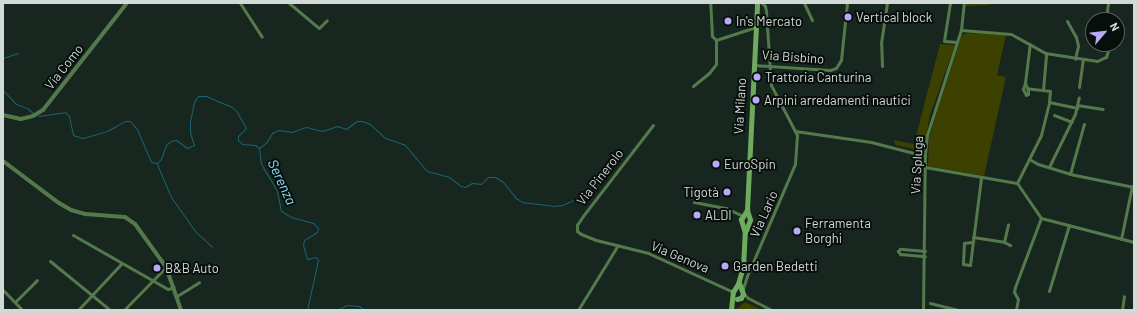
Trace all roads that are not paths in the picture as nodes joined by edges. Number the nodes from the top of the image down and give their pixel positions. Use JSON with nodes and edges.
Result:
{"nodes":[{"id":1,"x":127,"y":3,"type":"edge"},
{"id":2,"x":240,"y":3,"type":"edge"},
{"id":3,"x":289,"y":3,"type":"edge"},
{"id":4,"x":710,"y":3,"type":"edge"},
{"id":5,"x":757,"y":3,"type":"edge"},
{"id":6,"x":804,"y":3,"type":"edge"},
{"id":7,"x":847,"y":3,"type":"edge"},
{"id":8,"x":887,"y":3,"type":"edge"},
{"id":9,"x":950,"y":3,"type":"edge"},
{"id":10,"x":964,"y":3,"type":"edge"},
{"id":11,"x":764,"y":4,"type":"edge"},
{"id":12,"x":327,"y":20,"type":"dead end"},
{"id":13,"x":812,"y":20,"type":"dead end"},
{"id":14,"x":1067,"y":21,"type":"dead end"},
{"id":15,"x":756,"y":27,"type":"junction"},
{"id":16,"x":961,"y":30,"type":"junction"},
{"id":17,"x":262,"y":38,"type":"dead end"},
{"id":18,"x":716,"y":40,"type":"junction"},
{"id":19,"x":957,"y":42,"type":"junction"},
{"id":20,"x":1030,"y":44,"type":"junction"},
{"id":21,"x":1108,"y":52,"type":"edge"},
{"id":22,"x":1046,"y":53,"type":"junction"},
{"id":23,"x":1075,"y":59,"type":"junction"},
{"id":24,"x":1083,"y":60,"type":"junction"},
{"id":25,"x":754,"y":65,"type":"junction"},
{"id":26,"x":769,"y":65,"type":"junction"},
{"id":27,"x":882,"y":66,"type":"dead end"},
{"id":28,"x":1025,"y":83,"type":"junction"},
{"id":29,"x":693,"y":86,"type":"dead end"},
{"id":30,"x":1080,"y":87,"type":"dead end"},
{"id":31,"x":1027,"y":88,"type":"junction"},
{"id":32,"x":1043,"y":90,"type":"junction"},
{"id":33,"x":1079,"y":97,"type":"dead end"},
{"id":34,"x":1049,"y":102,"type":"junction"},
{"id":35,"x":1077,"y":107,"type":"junction"},
{"id":36,"x":1103,"y":109,"type":"dead end"},
{"id":37,"x":3,"y":115,"type":"edge"},
{"id":38,"x":1054,"y":115,"type":"dead end"},
{"id":39,"x":1072,"y":122,"type":"junction"},
{"id":40,"x":1084,"y":124,"type":"dead end"},
{"id":41,"x":654,"y":125,"type":"dead end"},
{"id":42,"x":795,"y":131,"type":"junction"},
{"id":43,"x":925,"y":156,"type":"junction"},
{"id":44,"x":1030,"y":159,"type":"junction"},
{"id":45,"x":3,"y":161,"type":"edge"},
{"id":46,"x":1049,"y":167,"type":"junction"},
{"id":47,"x":925,"y":168,"type":"junction"},
{"id":48,"x":1070,"y":174,"type":"junction"},
{"id":49,"x":981,"y":178,"type":"junction"},
{"id":50,"x":1017,"y":183,"type":"junction"},
{"id":51,"x":1133,"y":186,"type":"edge"},
{"id":52,"x":694,"y":202,"type":"dead end"},
{"id":53,"x":743,"y":216,"type":"junction"},
{"id":54,"x":1041,"y":218,"type":"junction"},
{"id":55,"x":746,"y":223,"type":"junction"},
{"id":56,"x":1008,"y":224,"type":"dead end"},
{"id":57,"x":1069,"y":225,"type":"junction"},
{"id":58,"x":73,"y":235,"type":"dead end"},
{"id":59,"x":973,"y":237,"type":"junction"},
{"id":60,"x":591,"y":238,"type":"joint"},
{"id":61,"x":1121,"y":239,"type":"junction"},
{"id":62,"x":972,"y":242,"type":"junction"},
{"id":63,"x":1004,"y":242,"type":"junction"},
{"id":64,"x":1134,"y":242,"type":"edge"},
{"id":65,"x":618,"y":245,"type":"junction"},
{"id":66,"x":1010,"y":245,"type":"dead end"},
{"id":67,"x":925,"y":251,"type":"junction"},
{"id":68,"x":925,"y":256,"type":"junction"},
{"id":69,"x":50,"y":261,"type":"dead end"},
{"id":70,"x":122,"y":263,"type":"junction"},
{"id":71,"x":166,"y":267,"type":"junction"},
{"id":72,"x":37,"y":280,"type":"dead end"},
{"id":73,"x":152,"y":280,"type":"junction"},
{"id":74,"x":199,"y":282,"type":"dead end"},
{"id":75,"x":174,"y":287,"type":"junction"},
{"id":76,"x":3,"y":290,"type":"edge"},
{"id":77,"x":738,"y":291,"type":"junction"},
{"id":78,"x":1049,"y":291,"type":"dead end"},
{"id":79,"x":92,"y":296,"type":"junction"},
{"id":80,"x":177,"y":296,"type":"junction"},
{"id":81,"x":1124,"y":296,"type":"dead end"},
{"id":82,"x":748,"y":298,"type":"junction"},
{"id":83,"x":738,"y":299,"type":"junction"},
{"id":84,"x":15,"y":302,"type":"junction"},
{"id":85,"x":930,"y":303,"type":"dead end"},
{"id":86,"x":21,"y":309,"type":"edge"},
{"id":87,"x":78,"y":310,"type":"edge"},
{"id":88,"x":110,"y":310,"type":"edge"},
{"id":89,"x":124,"y":310,"type":"edge"},
{"id":90,"x":181,"y":310,"type":"edge"},
{"id":91,"x":578,"y":310,"type":"edge"},
{"id":92,"x":731,"y":310,"type":"edge"},
{"id":93,"x":772,"y":310,"type":"edge"},
{"id":94,"x":923,"y":310,"type":"edge"},
{"id":95,"x":959,"y":310,"type":"edge"},
{"id":96,"x":1016,"y":310,"type":"edge"},
{"id":97,"x":1122,"y":310,"type":"edge"}],
"edges":[{"from":1,"to":37,"type":"street","name":"Via Como"},
{"from":2,"to":17,"type":"street"},
{"from":3,"to":12,"type":"street"},
{"from":4,"to":18,"type":"street"},
{"from":5,"to":15,"type":"main road","name":"Via Milano"},
{"from":6,"to":13,"type":"street"},
{"from":7,"to":26,"type":"street","name":"Via Bisbino"},
{"from":8,"to":27,"type":"street"},
{"from":9,"to":19,"type":"street"},
{"from":10,"to":16,"type":"street","name":"Via Spluga"},
{"from":11,"to":26,"type":"street","name":"Via Lario"},
{"from":14,"to":23,"type":"street"},
{"from":15,"to":18,"type":"street"},
{"from":15,"to":25,"type":"main road","name":"Via Milano"},
{"from":16,"to":19,"type":"street","name":"Via Spluga"},
{"from":16,"to":20,"type":"street"},
{"from":18,"to":29,"type":"street"},
{"from":19,"to":43,"type":"street","name":"Via Spluga"},
{"from":20,"to":22,"type":"street"},
{"from":20,"to":28,"type":"street"},
{"from":21,"to":24,"type":"street"},
{"from":22,"to":23,"type":"street"},
{"from":22,"to":32,"type":"street"},
{"from":23,"to":24,"type":"street"},
{"from":24,"to":30,"type":"street"},
{"from":25,"to":26,"type":"street","name":"Via Bisbino"},
{"from":25,"to":53,"type":"main road","name":"Via Milano"},
{"from":26,"to":42,"type":"street","name":"Via Lario"},
{"from":28,"to":31,"type":"street"},
{"from":28,"to":31,"type":"street"},
{"from":31,"to":32,"type":"street"},
{"from":32,"to":34,"type":"street"},
{"from":33,"to":35,"type":"street"},
{"from":34,"to":35,"type":"street"},
{"from":34,"to":44,"type":"street"},
{"from":35,"to":36,"type":"street"},
{"from":35,"to":39,"type":"street"},
{"from":38,"to":39,"type":"street"},
{"from":39,"to":46,"type":"street"},
{"from":40,"to":48,"type":"street"},
{"from":41,"to":60,"type":"street","name":"Via Pinerolo"},
{"from":42,"to":43,"type":"street"},
{"from":42,"to":77,"type":"street","name":"Via Lario"},
{"from":43,"to":47,"type":"street","name":"Via Spluga"},
{"from":44,"to":46,"type":"street"},
{"from":44,"to":50,"type":"street"},
{"from":45,"to":71,"type":"street"},
{"from":46,"to":48,"type":"street"},
{"from":47,"to":49,"type":"street"},
{"from":47,"to":67,"type":"street","name":"Via Spluga"},
{"from":48,"to":51,"type":"street"},
{"from":49,"to":50,"type":"street"},
{"from":49,"to":59,"type":"street"},
{"from":50,"to":54,"type":"street"},
{"from":51,"to":61,"type":"street"},
{"from":52,"to":53,"type":"street"},
{"from":53,"to":55,"type":"main road"},
{"from":53,"to":55,"type":"main road"},
{"from":54,"to":57,"type":"street"},
{"from":54,"to":96,"type":"street"},
{"from":55,"to":77,"type":"main road"},
{"from":56,"to":63,"type":"street"},
{"from":57,"to":61,"type":"street"},
{"from":57,"to":78,"type":"street"},
{"from":58,"to":70,"type":"street"},
{"from":59,"to":62,"type":"street"},
{"from":59,"to":63,"type":"street"},
{"from":60,"to":65,"type":"street","name":"Via Genova"},
{"from":61,"to":64,"type":"street"},
{"from":62,"to":62,"type":"street"},
{"from":63,"to":66,"type":"street"},
{"from":65,"to":77,"type":"street","name":"Via Genova"},
{"from":65,"to":91,"type":"street"},
{"from":67,"to":68,"type":"street","name":"Via Spluga"},
{"from":67,"to":68,"type":"street"},
{"from":68,"to":94,"type":"street","name":"Via Spluga"},
{"from":69,"to":79,"type":"street"},
{"from":70,"to":73,"type":"street"},
{"from":70,"to":79,"type":"street"},
{"from":71,"to":73,"type":"street"},
{"from":71,"to":75,"type":"street"},
{"from":72,"to":84,"type":"street"},
{"from":73,"to":75,"type":"street"},
{"from":73,"to":89,"type":"street"},
{"from":74,"to":80,"type":"street"},
{"from":75,"to":80,"type":"street"},
{"from":76,"to":84,"type":"street"},
{"from":77,"to":82,"type":"street"},
{"from":77,"to":83,"type":"main road"},
{"from":77,"to":83,"type":"main road"},
{"from":77,"to":92,"type":"main road"},
{"from":79,"to":87,"type":"street"},
{"from":79,"to":88,"type":"street"},
{"from":80,"to":90,"type":"street"},
{"from":81,"to":97,"type":"street"},
{"from":82,"to":83,"type":"street"},
{"from":82,"to":93,"type":"street"},
{"from":83,"to":92,"type":"main road"},
{"from":84,"to":86,"type":"street"},
{"from":85,"to":95,"type":"street"}]}
